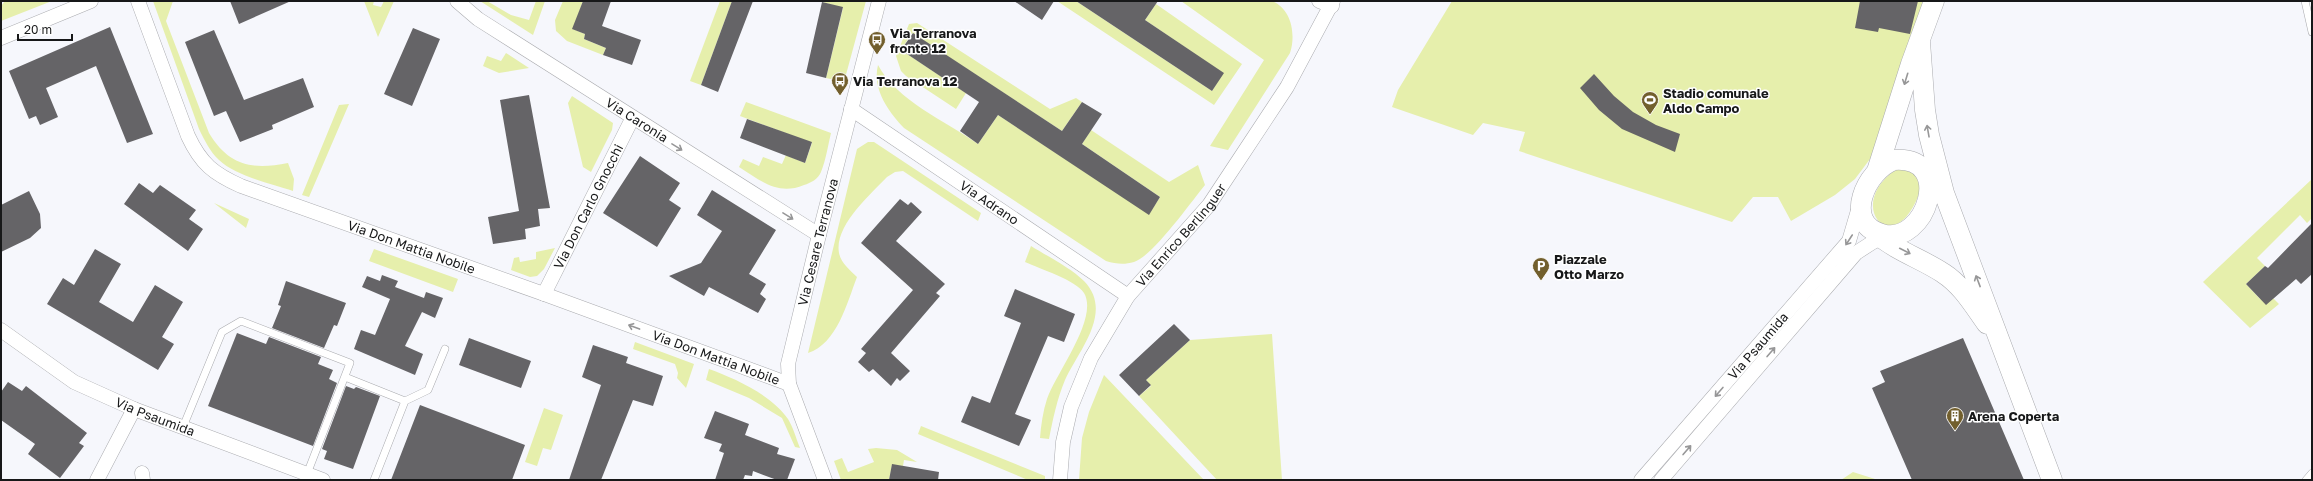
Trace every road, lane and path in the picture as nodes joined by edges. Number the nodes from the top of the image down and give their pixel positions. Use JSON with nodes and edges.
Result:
{"nodes":[{"id":1,"x":91,"y":1,"type":"edge"},
{"id":2,"x":138,"y":1,"type":"edge"},
{"id":3,"x":457,"y":1,"type":"edge"},
{"id":4,"x":879,"y":1,"type":"edge"},
{"id":5,"x":1934,"y":1,"type":"edge"},
{"id":6,"x":2305,"y":1,"type":"edge"},
{"id":7,"x":1328,"y":3,"type":"edge"},
{"id":8,"x":2312,"y":32,"type":"edge"},
{"id":9,"x":1,"y":38,"type":"edge"},
{"id":10,"x":1920,"y":42,"type":"junction"},
{"id":11,"x":851,"y":109,"type":"junction"},
{"id":12,"x":632,"y":118,"type":"junction"},
{"id":13,"x":1877,"y":171,"type":"junction"},
{"id":14,"x":1934,"y":180,"type":"junction"},
{"id":15,"x":1860,"y":203,"type":"junction"},
{"id":16,"x":1883,"y":234,"type":"junction"},
{"id":17,"x":819,"y":235,"type":"junction"},
{"id":18,"x":544,"y":294,"type":"junction"},
{"id":19,"x":1128,"y":296,"type":"junction"},
{"id":20,"x":1,"y":330,"type":"edge"},
{"id":21,"x":2001,"y":344,"type":"junction"},
{"id":22,"x":445,"y":349,"type":"dead end"},
{"id":23,"x":345,"y":377,"type":"junction"},
{"id":24,"x":789,"y":384,"type":"junction"},
{"id":25,"x":405,"y":401,"type":"junction"},
{"id":26,"x":134,"y":409,"type":"junction"},
{"id":27,"x":183,"y":427,"type":"junction"},
{"id":28,"x":2312,"y":472,"type":"edge"},
{"id":29,"x":307,"y":474,"type":"junction"},
{"id":30,"x":97,"y":480,"type":"edge"},
{"id":31,"x":323,"y":480,"type":"edge"},
{"id":32,"x":374,"y":480,"type":"edge"},
{"id":33,"x":825,"y":480,"type":"edge"},
{"id":34,"x":1060,"y":480,"type":"edge"},
{"id":35,"x":1641,"y":480,"type":"edge"},
{"id":36,"x":1661,"y":480,"type":"edge"},
{"id":37,"x":2052,"y":480,"type":"edge"},
{"id":38,"x":2306,"y":480,"type":"edge"}],
"edges":[{"from":1,"to":9,"type":"street"},
{"from":2,"to":18,"type":"street","name":"Via Don Mattia Nobile"},
{"from":3,"to":12,"type":"street","name":"Via Caronia"},
{"from":4,"to":11,"type":"street","name":"Via Cesare Terranova"},
{"from":5,"to":10,"type":"main road"},
{"from":6,"to":8,"type":"lane"},
{"from":7,"to":19,"type":"street","name":"Via Enrico Berlinguer"},
{"from":10,"to":13,"type":"main road","one_way":true},
{"from":14,"to":10,"type":"main road","one_way":true},
{"from":11,"to":17,"type":"street","name":"Via Cesare Terranova"},
{"from":11,"to":19,"type":"street","name":"Via Adrano"},
{"from":12,"to":17,"type":"street","name":"Via Caronia","one_way":true},
{"from":12,"to":18,"type":"street","name":"Via Don Carlo Gnocchi"},
{"from":13,"to":14,"type":"main road"},
{"from":13,"to":15,"type":"main road"},
{"from":14,"to":16,"type":"main road"},
{"from":21,"to":14,"type":"main road","one_way":true},
{"from":15,"to":16,"type":"main road"},
{"from":15,"to":35,"type":"street","name":"Via Psaumida","one_way":true},
{"from":16,"to":21,"type":"main road","one_way":true},
{"from":36,"to":16,"type":"street","name":"Via Psaumida","one_way":true},
{"from":17,"to":24,"type":"street","name":"Via Cesare Terranova"},
{"from":24,"to":18,"type":"street","name":"Via Don Mattia Nobile","one_way":true},
{"from":19,"to":34,"type":"street","name":"Via Enrico Berlinguer"},
{"from":20,"to":26,"type":"street","name":"Via Psaumida"},
{"from":21,"to":37,"type":"main road"},
{"from":22,"to":25,"type":"lane"},
{"from":23,"to":25,"type":"lane"},
{"from":23,"to":27,"type":"lane"},
{"from":23,"to":29,"type":"lane"},
{"from":24,"to":33,"type":"street","name":"Via Cesare Terranova"},
{"from":25,"to":32,"type":"lane"},
{"from":26,"to":27,"type":"street","name":"Via Psaumida"},
{"from":26,"to":30,"type":"street"},
{"from":27,"to":29,"type":"street","name":"Via Psaumida"},
{"from":28,"to":38,"type":"lane"},
{"from":29,"to":31,"type":"street","name":"Via Psaumida"}]}
